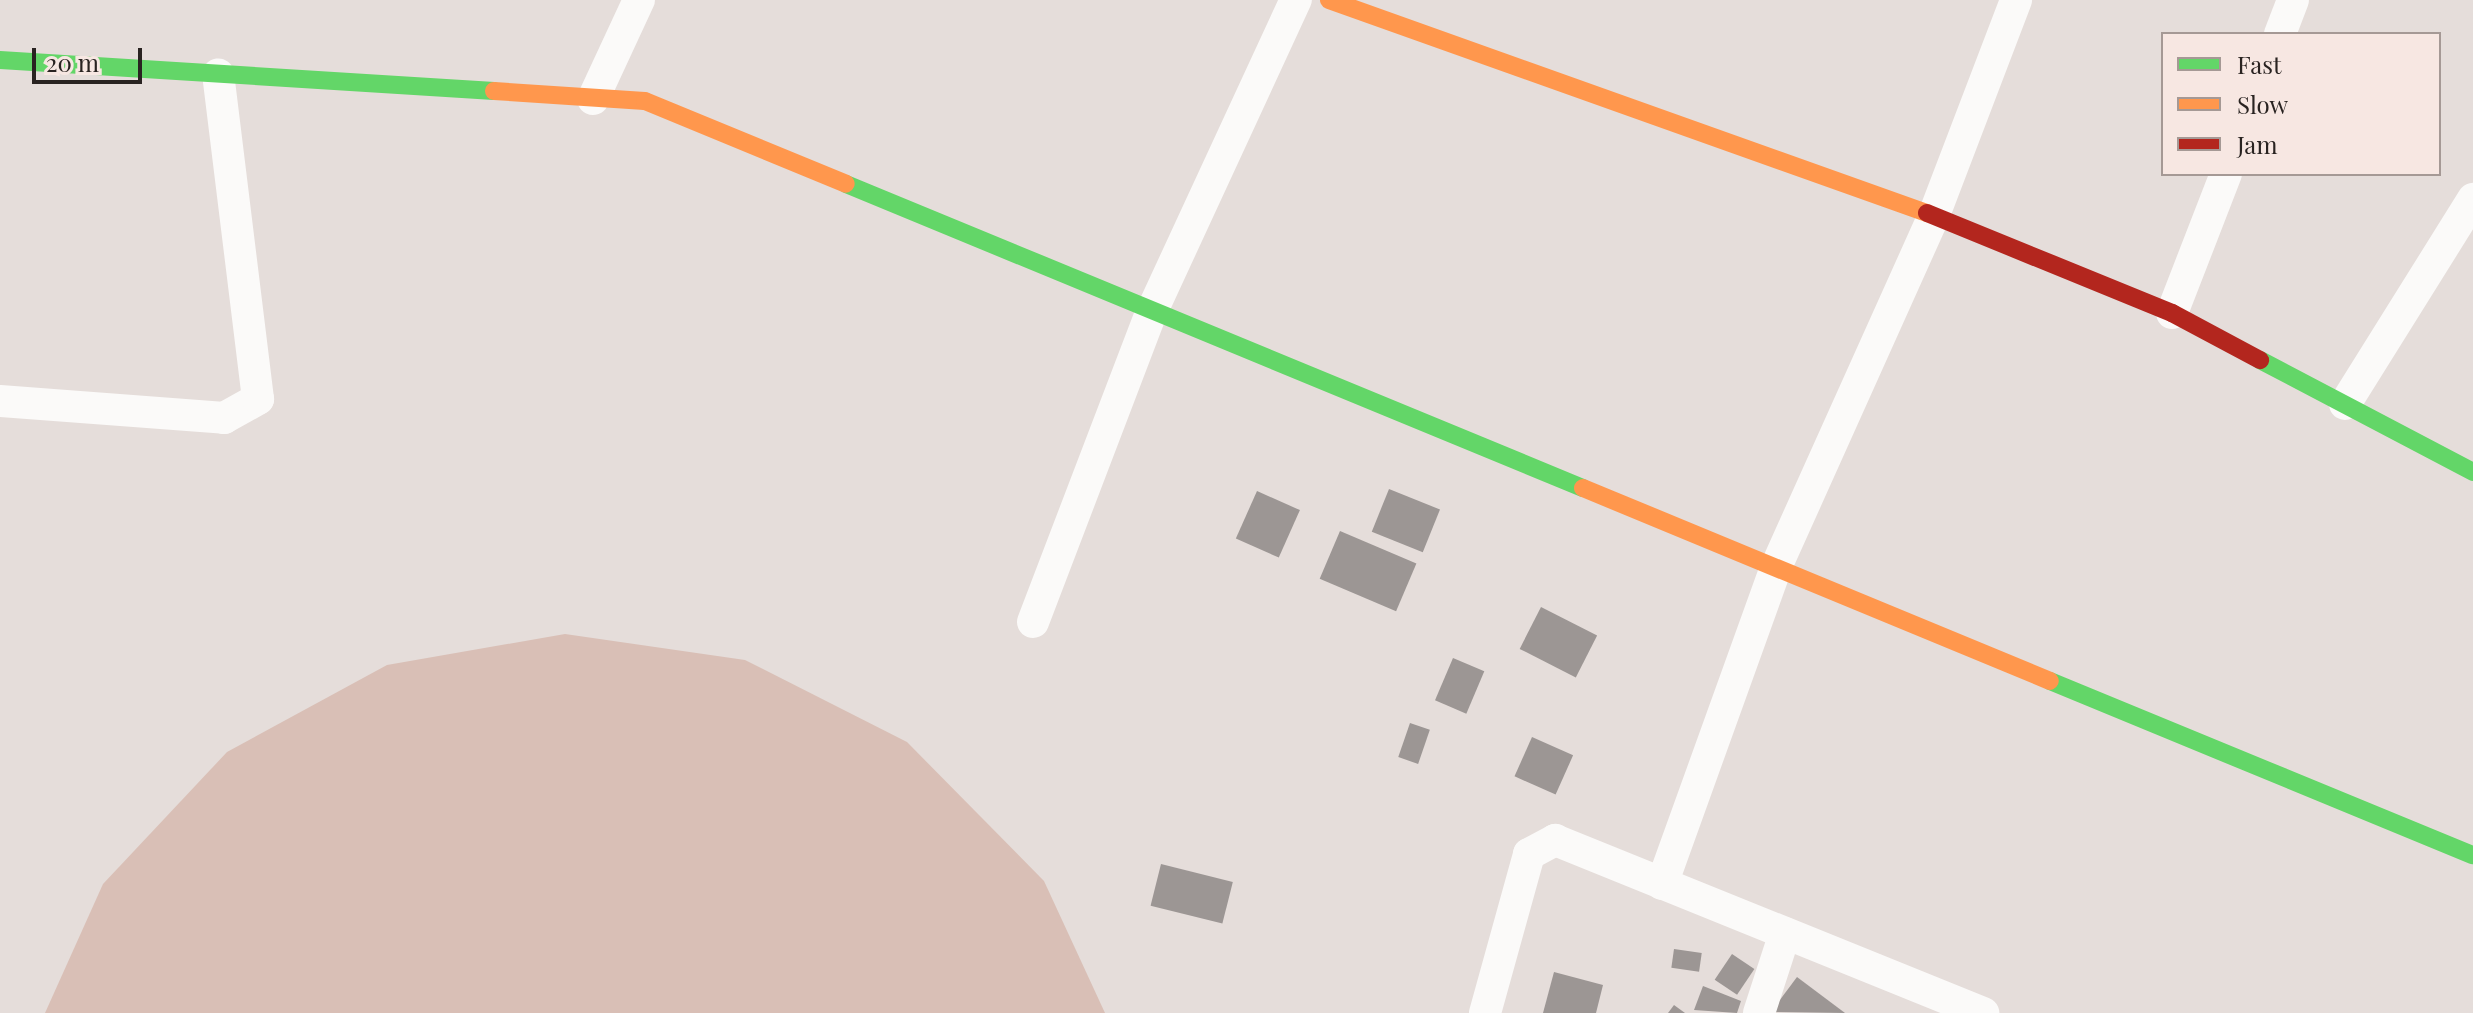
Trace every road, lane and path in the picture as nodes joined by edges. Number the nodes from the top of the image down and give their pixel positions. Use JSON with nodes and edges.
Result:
{"nodes":[{"id":1,"x":639,"y":0,"type":"edge"},
{"id":2,"x":1296,"y":0,"type":"edge"},
{"id":3,"x":1329,"y":0,"type":"edge"},
{"id":4,"x":2016,"y":0,"type":"edge"},
{"id":5,"x":2293,"y":0,"type":"edge"},
{"id":6,"x":2281,"y":32,"type":"edge"},
{"id":7,"x":0,"y":60,"type":"edge"},
{"id":8,"x":218,"y":74,"type":"junction"},
{"id":9,"x":593,"y":99,"type":"junction"},
{"id":10,"x":2225,"y":176,"type":"edge"},
{"id":11,"x":2473,"y":199,"type":"edge"},
{"id":12,"x":1934,"y":215,"type":"junction"},
{"id":13,"x":1152,"y":311,"type":"junction"},
{"id":14,"x":2172,"y":313,"type":"junction"},
{"id":15,"x":0,"y":401,"type":"edge"},
{"id":16,"x":2345,"y":404,"type":"junction"},
{"id":17,"x":2473,"y":472,"type":"edge"},
{"id":18,"x":1776,"y":567,"type":"junction"},
{"id":19,"x":1033,"y":622,"type":"dead end"},
{"id":20,"x":2473,"y":855,"type":"edge"},
{"id":21,"x":1662,"y":884,"type":"junction"},
{"id":22,"x":1785,"y":933,"type":"junction"},
{"id":23,"x":1485,"y":1013,"type":"edge"},
{"id":24,"x":1759,"y":1013,"type":"edge"},
{"id":25,"x":1983,"y":1013,"type":"edge"}],
"edges":[{"from":1,"to":9,"type":"street"},
{"from":2,"to":13,"type":"street"},
{"from":3,"to":12,"type":"street"},
{"from":4,"to":12,"type":"street"},
{"from":5,"to":6,"type":"street"},
{"from":7,"to":8,"type":"street"},
{"from":8,"to":9,"type":"street"},
{"from":8,"to":15,"type":"street"},
{"from":9,"to":13,"type":"street"},
{"from":10,"to":14,"type":"street"},
{"from":11,"to":16,"type":"street"},
{"from":12,"to":14,"type":"street"},
{"from":12,"to":18,"type":"street"},
{"from":13,"to":18,"type":"street"},
{"from":13,"to":19,"type":"street"},
{"from":14,"to":16,"type":"street"},
{"from":16,"to":17,"type":"street"},
{"from":18,"to":20,"type":"street"},
{"from":18,"to":21,"type":"street"},
{"from":21,"to":22,"type":"street"},
{"from":21,"to":23,"type":"street"},
{"from":22,"to":24,"type":"street"},
{"from":22,"to":25,"type":"street"}]}
